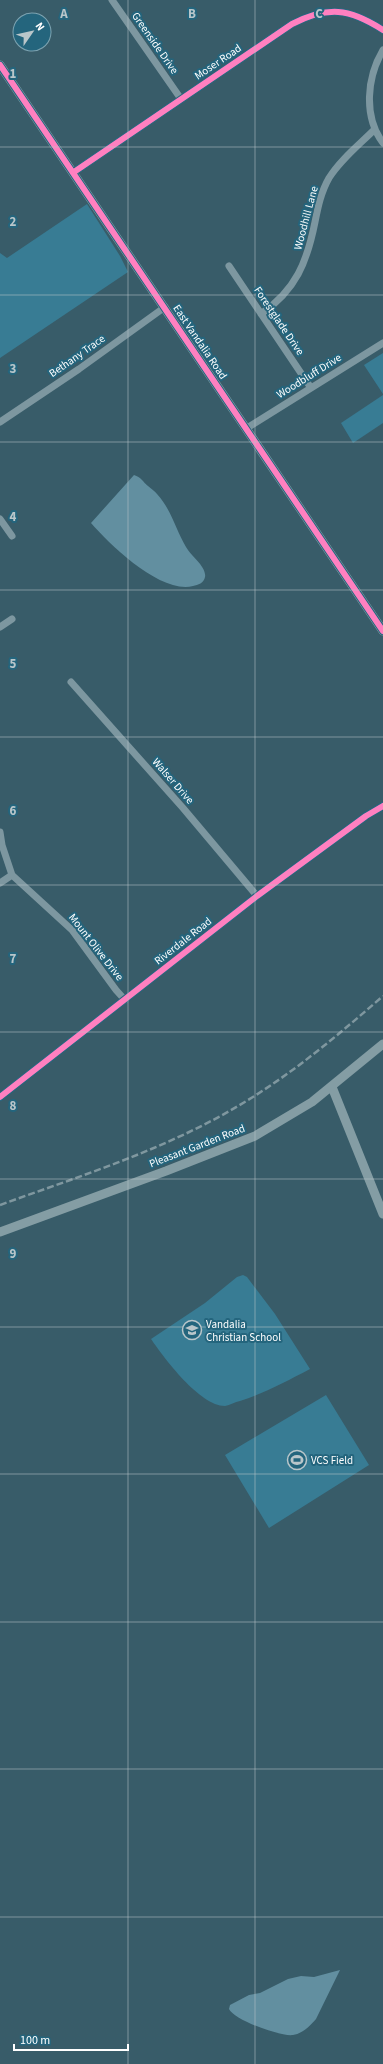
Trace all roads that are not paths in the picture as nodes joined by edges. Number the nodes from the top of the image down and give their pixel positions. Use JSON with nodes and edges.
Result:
{"nodes":[{"id":1,"x":112,"y":0,"type":"edge"},
{"id":2,"x":383,"y":30,"type":"edge"},
{"id":3,"x":383,"y":50,"type":"edge"},
{"id":4,"x":0,"y":65,"type":"edge"},
{"id":5,"x":181,"y":99,"type":"junction"},
{"id":6,"x":375,"y":129,"type":"junction"},
{"id":7,"x":383,"y":143,"type":"edge"},
{"id":8,"x":74,"y":172,"type":"junction"},
{"id":9,"x":228,"y":266,"type":"dead end"},
{"id":10,"x":165,"y":307,"type":"junction"},
{"id":11,"x":261,"y":314,"type":"junction"},
{"id":12,"x":383,"y":343,"type":"edge"},
{"id":13,"x":311,"y":388,"type":"junction"},
{"id":14,"x":0,"y":422,"type":"edge"},
{"id":15,"x":246,"y":428,"type":"junction"},
{"id":16,"x":0,"y":519,"type":"edge"},
{"id":17,"x":12,"y":536,"type":"dead end"},
{"id":18,"x":12,"y":619,"type":"dead end"},
{"id":19,"x":0,"y":628,"type":"edge"},
{"id":20,"x":383,"y":631,"type":"edge"},
{"id":21,"x":71,"y":682,"type":"dead end"},
{"id":22,"x":383,"y":806,"type":"edge"},
{"id":23,"x":0,"y":832,"type":"edge"},
{"id":24,"x":12,"y":875,"type":"junction"},
{"id":25,"x":0,"y":883,"type":"edge"},
{"id":26,"x":257,"y":896,"type":"junction"},
{"id":27,"x":125,"y":1000,"type":"junction"},
{"id":28,"x":383,"y":1044,"type":"edge"},
{"id":29,"x":332,"y":1087,"type":"junction"},
{"id":30,"x":0,"y":1097,"type":"edge"},
{"id":31,"x":383,"y":1214,"type":"edge"},
{"id":32,"x":0,"y":1232,"type":"edge"}],
"edges":[{"from":1,"to":5,"type":"street","name":"Greenside Drive"},
{"from":2,"to":5,"type":"street","name":"Moser Road"},
{"from":3,"to":6,"type":"street"},
{"from":4,"to":8,"type":"street","name":"East Vandalia Road"},
{"from":5,"to":8,"type":"street","name":"Moser Road"},
{"from":6,"to":7,"type":"street"},
{"from":6,"to":11,"type":"street","name":"Woodhill Lane"},
{"from":8,"to":10,"type":"street","name":"East Vandalia Road"},
{"from":9,"to":11,"type":"street","name":"Forestglade Drive"},
{"from":10,"to":14,"type":"street","name":"Bethany Trace"},
{"from":10,"to":15,"type":"street","name":"East Vandalia Road"},
{"from":11,"to":13,"type":"street","name":"Forestglade Drive"},
{"from":12,"to":13,"type":"street","name":"Woodbluff Drive"},
{"from":13,"to":15,"type":"street","name":"Woodbluff Drive"},
{"from":15,"to":20,"type":"street","name":"East Vandalia Road"},
{"from":16,"to":17,"type":"street"},
{"from":18,"to":19,"type":"street"},
{"from":21,"to":26,"type":"street","name":"Walser Drive"},
{"from":22,"to":26,"type":"street","name":"Riverdale Road"},
{"from":23,"to":24,"type":"street","name":"Mount Olive Drive"},
{"from":24,"to":25,"type":"street"},
{"from":24,"to":27,"type":"street","name":"Mount Olive Drive"},
{"from":26,"to":27,"type":"street","name":"Riverdale Road"},
{"from":27,"to":30,"type":"street","name":"Riverdale Road"},
{"from":28,"to":29,"type":"street","name":"Pleasant Garden Road"},
{"from":29,"to":31,"type":"street"},
{"from":29,"to":32,"type":"street","name":"Pleasant Garden Road"}]}
